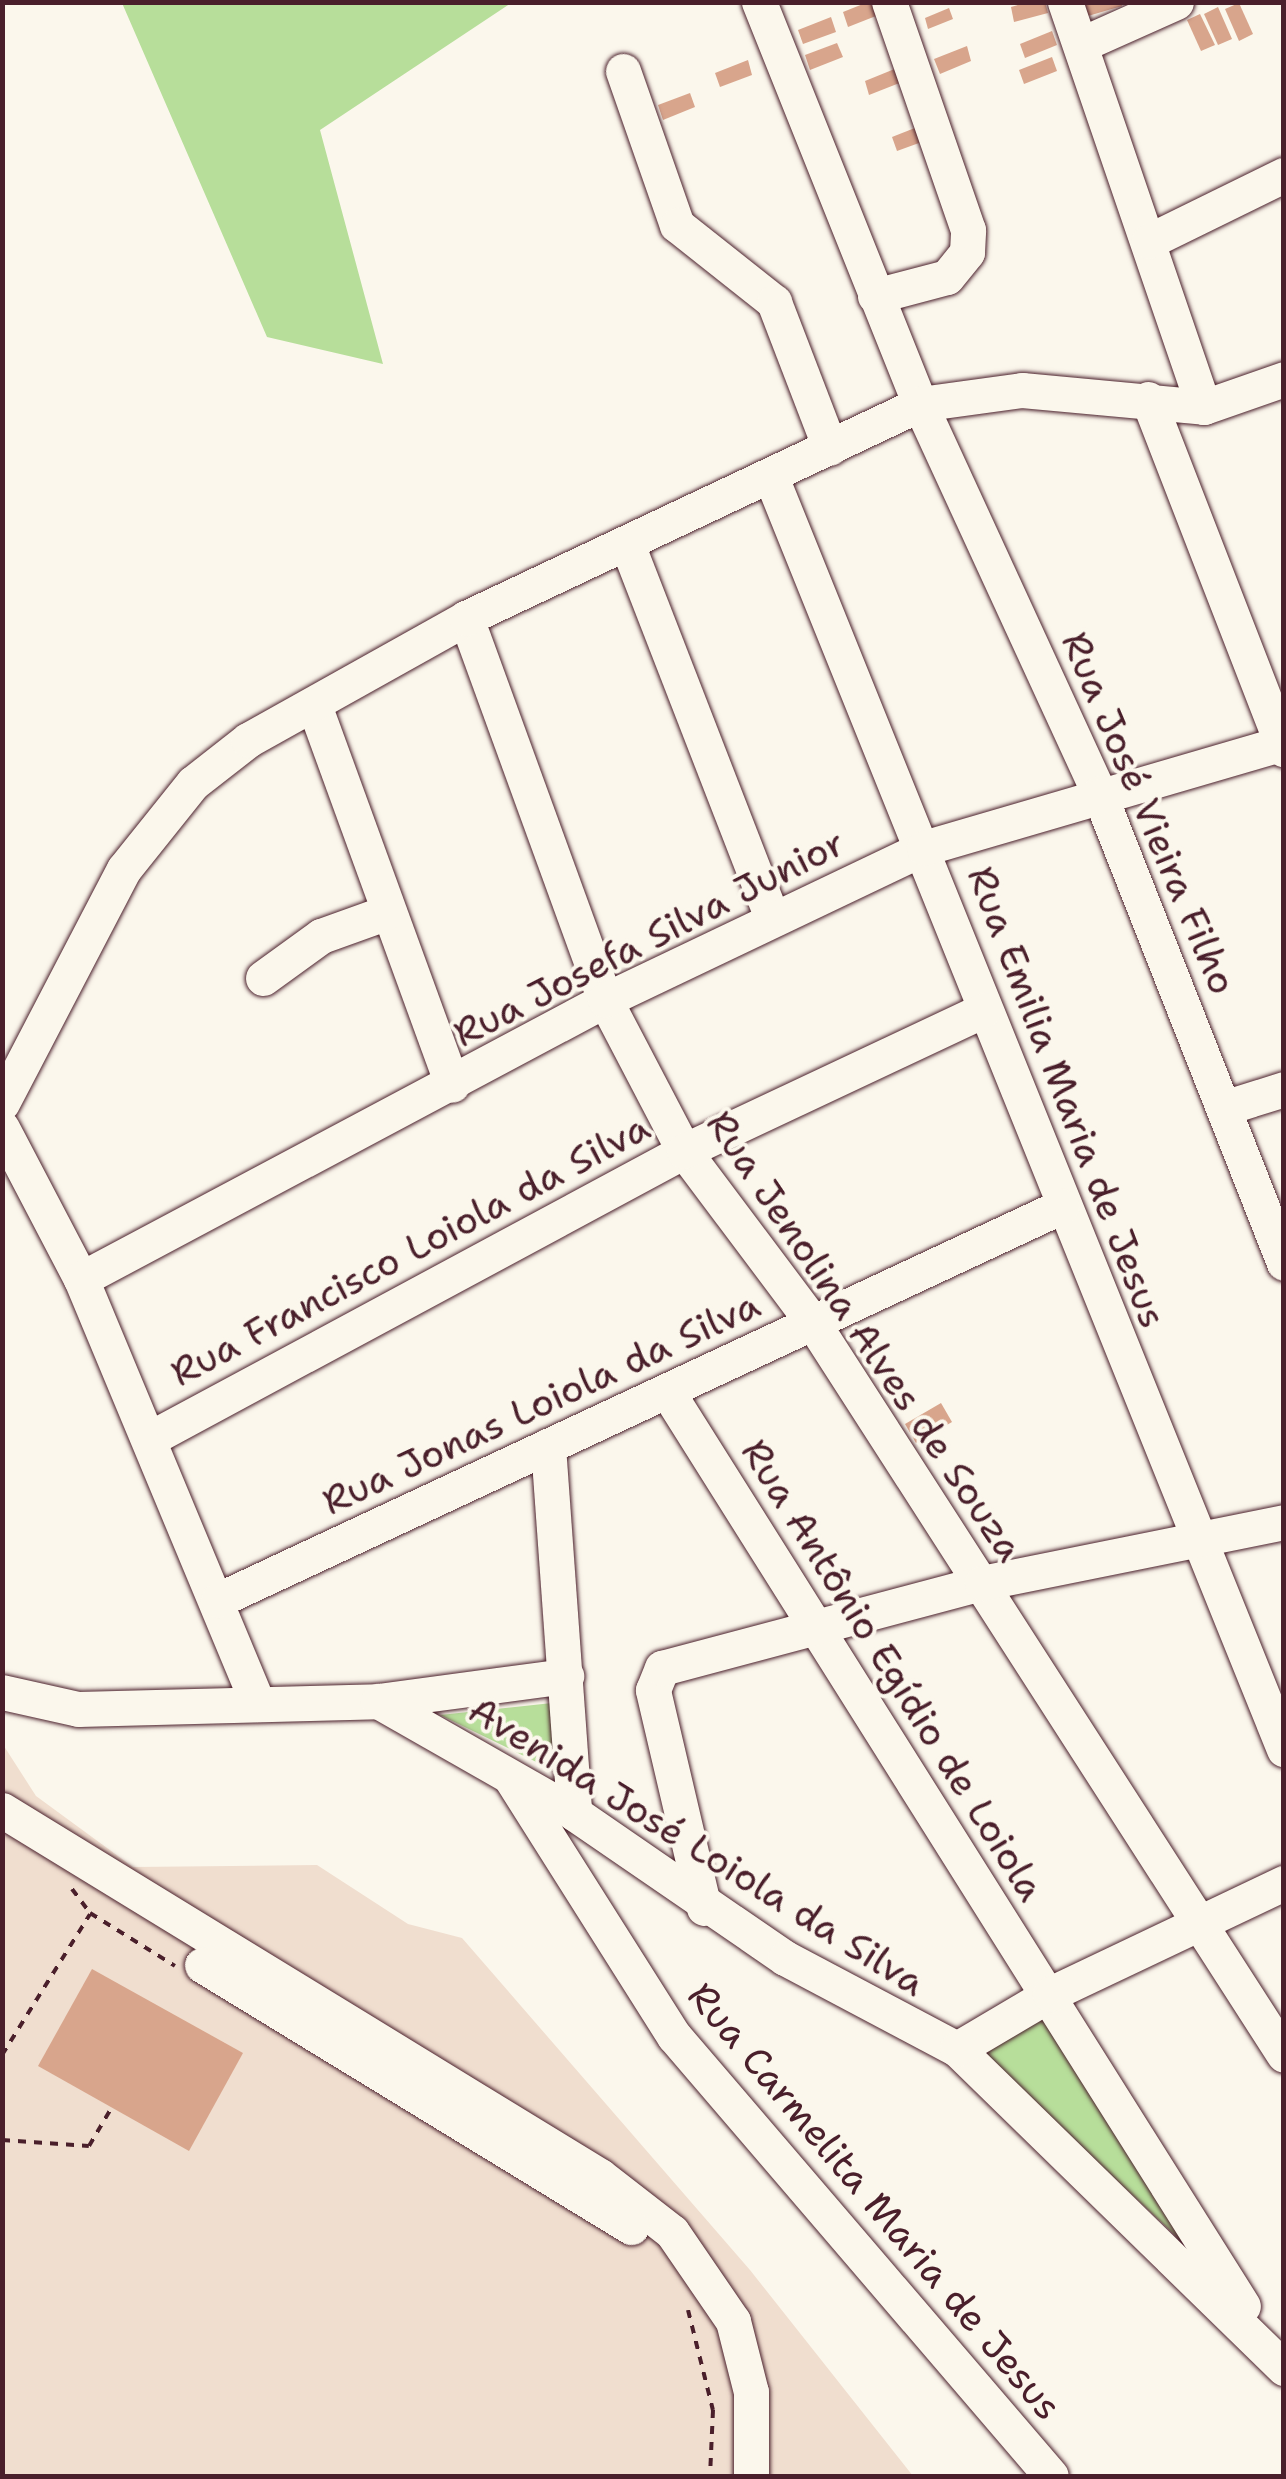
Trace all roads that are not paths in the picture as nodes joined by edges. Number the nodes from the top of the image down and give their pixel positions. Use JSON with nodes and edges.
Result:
{"nodes":[{"id":1,"x":759,"y":2,"type":"edge"},
{"id":2,"x":889,"y":2,"type":"edge"},
{"id":3,"x":1065,"y":2,"type":"edge"},
{"id":4,"x":1176,"y":2,"type":"edge"},
{"id":5,"x":1082,"y":44,"type":"junction"},
{"id":6,"x":623,"y":70,"type":"dead end"},
{"id":7,"x":1284,"y":175,"type":"edge"},
{"id":8,"x":1149,"y":241,"type":"junction"},
{"id":9,"x":875,"y":296,"type":"junction"},
{"id":10,"x":1284,"y":380,"type":"edge"},
{"id":11,"x":1148,"y":398,"type":"junction"},
{"id":12,"x":920,"y":404,"type":"junction"},
{"id":13,"x":1204,"y":407,"type":"junction"},
{"id":14,"x":830,"y":448,"type":"junction"},
{"id":15,"x":771,"y":477,"type":"junction"},
{"id":16,"x":627,"y":544,"type":"junction"},
{"id":17,"x":466,"y":618,"type":"junction"},
{"id":18,"x":314,"y":706,"type":"junction"},
{"id":19,"x":1283,"y":746,"type":"edge"},
{"id":20,"x":1099,"y":793,"type":"junction"},
{"id":21,"x":924,"y":848,"type":"junction"},
{"id":22,"x":385,"y":913,"type":"junction"},
{"id":23,"x":772,"y":918,"type":"junction"},
{"id":24,"x":263,"y":978,"type":"dead end"},
{"id":25,"x":605,"y":1000,"type":"junction"},
{"id":26,"x":983,"y":1010,"type":"junction"},
{"id":27,"x":2,"y":1030,"type":"edge"},
{"id":28,"x":18,"y":1066,"type":"junction"},
{"id":29,"x":452,"y":1085,"type":"junction"},
{"id":30,"x":1284,"y":1089,"type":"edge"},
{"id":31,"x":2,"y":1103,"type":"edge"},
{"id":32,"x":1227,"y":1107,"type":"junction"},
{"id":33,"x":2,"y":1128,"type":"edge"},
{"id":34,"x":684,"y":1151,"type":"junction"},
{"id":35,"x":1062,"y":1206,"type":"junction"},
{"id":36,"x":1284,"y":1263,"type":"edge"},
{"id":37,"x":81,"y":1279,"type":"junction"},
{"id":38,"x":813,"y":1323,"type":"junction"},
{"id":39,"x":667,"y":1391,"type":"junction"},
{"id":40,"x":150,"y":1439,"type":"junction"},
{"id":41,"x":548,"y":1446,"type":"junction"},
{"id":42,"x":1284,"y":1522,"type":"edge"},
{"id":43,"x":1198,"y":1540,"type":"junction"},
{"id":44,"x":982,"y":1583,"type":"junction"},
{"id":45,"x":218,"y":1600,"type":"junction"},
{"id":46,"x":810,"y":1626,"type":"junction"},
{"id":47,"x":566,"y":1676,"type":"junction"},
{"id":48,"x":2,"y":1692,"type":"edge"},
{"id":49,"x":378,"y":1701,"type":"junction"},
{"id":50,"x":258,"y":1704,"type":"junction"},
{"id":51,"x":1284,"y":1749,"type":"edge"},
{"id":52,"x":509,"y":1775,"type":"junction"},
{"id":53,"x":2,"y":1810,"type":"edge"},
{"id":54,"x":574,"y":1813,"type":"junction"},
{"id":55,"x":2,"y":1839,"type":"edge"},
{"id":56,"x":1284,"y":1883,"type":"edge"},
{"id":57,"x":704,"y":1908,"type":"junction"},
{"id":58,"x":1196,"y":1920,"type":"junction"},
{"id":59,"x":1050,"y":1994,"type":"junction"},
{"id":60,"x":957,"y":2050,"type":"junction"},
{"id":61,"x":1284,"y":2056,"type":"edge"},
{"id":62,"x":1277,"y":2358,"type":"edge"},
{"id":63,"x":732,"y":2476,"type":"edge"},
{"id":64,"x":751,"y":2476,"type":"edge"},
{"id":65,"x":1051,"y":2476,"type":"edge"}],
"edges":[{"from":1,"to":9,"type":"street","name":"Rua José Vieira Filho"},
{"from":2,"to":9,"type":"street"},
{"from":3,"to":5,"type":"street"},
{"from":4,"to":5,"type":"street"},
{"from":5,"to":8,"type":"street"},
{"from":6,"to":14,"type":"street"},
{"from":7,"to":8,"type":"street"},
{"from":8,"to":13,"type":"street"},
{"from":9,"to":12,"type":"street","name":"Rua José Vieira Filho"},
{"from":10,"to":13,"type":"street"},
{"from":11,"to":12,"type":"street"},
{"from":11,"to":13,"type":"street"},
{"from":11,"to":19,"type":"street"},
{"from":12,"to":14,"type":"street"},
{"from":12,"to":20,"type":"street","name":"Rua José Vieira Filho"},
{"from":14,"to":15,"type":"street"},
{"from":15,"to":16,"type":"street"},
{"from":15,"to":21,"type":"street","name":"Rua Emilia Maria de Jesus"},
{"from":16,"to":17,"type":"street"},
{"from":16,"to":23,"type":"street"},
{"from":17,"to":18,"type":"street"},
{"from":17,"to":25,"type":"street","name":"Rua Jenolina Alves de Souza"},
{"from":18,"to":22,"type":"street"},
{"from":18,"to":28,"type":"street"},
{"from":19,"to":20,"type":"street","name":"Rua Josefa Silva Junior"},
{"from":20,"to":21,"type":"street","name":"Rua Josefa Silva Junior"},
{"from":20,"to":32,"type":"street","name":"Rua José Vieira Filho"},
{"from":21,"to":23,"type":"street","name":"Rua Josefa Silva Junior"},
{"from":21,"to":26,"type":"street","name":"Rua Emilia Maria de Jesus"},
{"from":22,"to":24,"type":"street"},
{"from":22,"to":29,"type":"street"},
{"from":23,"to":25,"type":"street","name":"Rua Josefa Silva Junior"},
{"from":25,"to":29,"type":"street","name":"Rua Josefa Silva Junior"},
{"from":25,"to":34,"type":"street","name":"Rua Jenolina Alves de Souza"},
{"from":26,"to":34,"type":"street","name":"Rua Francisco Loiola da Silva"},
{"from":26,"to":35,"type":"street","name":"Rua Emilia Maria de Jesus"},
{"from":27,"to":28,"type":"street"},
{"from":28,"to":31,"type":"street"},
{"from":29,"to":37,"type":"street","name":"Rua Josefa Silva Junior"},
{"from":30,"to":32,"type":"street"},
{"from":32,"to":36,"type":"street","name":"Rua José Vieira Filho"},
{"from":33,"to":37,"type":"street"},
{"from":34,"to":38,"type":"street","name":"Rua Jenolina Alves de Souza"},
{"from":34,"to":40,"type":"street","name":"Rua Francisco Loiola da Silva"},
{"from":35,"to":38,"type":"street","name":"Rua Jonas Loiola da Silva"},
{"from":35,"to":43,"type":"street","name":"Rua Emilia Maria de Jesus"},
{"from":37,"to":40,"type":"street"},
{"from":38,"to":39,"type":"street","name":"Rua Jonas Loiola da Silva"},
{"from":38,"to":44,"type":"street","name":"Rua Jenolina Alves de Souza"},
{"from":39,"to":41,"type":"street","name":"Rua Jonas Loiola da Silva"},
{"from":39,"to":46,"type":"street","name":"Rua Antônio Egídio de Loiola"},
{"from":40,"to":45,"type":"street"},
{"from":41,"to":45,"type":"street","name":"Rua Jonas Loiola da Silva"},
{"from":41,"to":47,"type":"street"},
{"from":42,"to":43,"type":"street"},
{"from":43,"to":44,"type":"street"},
{"from":43,"to":51,"type":"street","name":"Rua Emilia Maria de Jesus"},
{"from":44,"to":46,"type":"street"},
{"from":44,"to":58,"type":"street","name":"Rua Jenolina Alves de Souza"},
{"from":45,"to":50,"type":"street"},
{"from":46,"to":57,"type":"street"},
{"from":46,"to":59,"type":"street","name":"Rua Antônio Egídio de Loiola"},
{"from":47,"to":49,"type":"street"},
{"from":47,"to":54,"type":"street"},
{"from":48,"to":50,"type":"street"},
{"from":49,"to":50,"type":"street"},
{"from":49,"to":52,"type":"street","name":"Avenida José Loiola da Silva"},
{"from":52,"to":54,"type":"street","name":"Avenida José Loiola da Silva"},
{"from":52,"to":65,"type":"street","name":"Rua Carmelita Maria de Jesus"},
{"from":53,"to":64,"type":"street"},
{"from":54,"to":57,"type":"street","name":"Avenida José Loiola da Silva"},
{"from":55,"to":63,"type":"street"},
{"from":56,"to":58,"type":"street"},
{"from":57,"to":60,"type":"street","name":"Avenida José Loiola da Silva"},
{"from":58,"to":59,"type":"street"},
{"from":58,"to":61,"type":"street","name":"Rua Jenolina Alves de Souza"},
{"from":59,"to":60,"type":"street"},
{"from":59,"to":62,"type":"street","name":"Rua Antônio Egídio de Loiola"},
{"from":60,"to":62,"type":"street","name":"Avenida José Loiola da Silva"}]}
